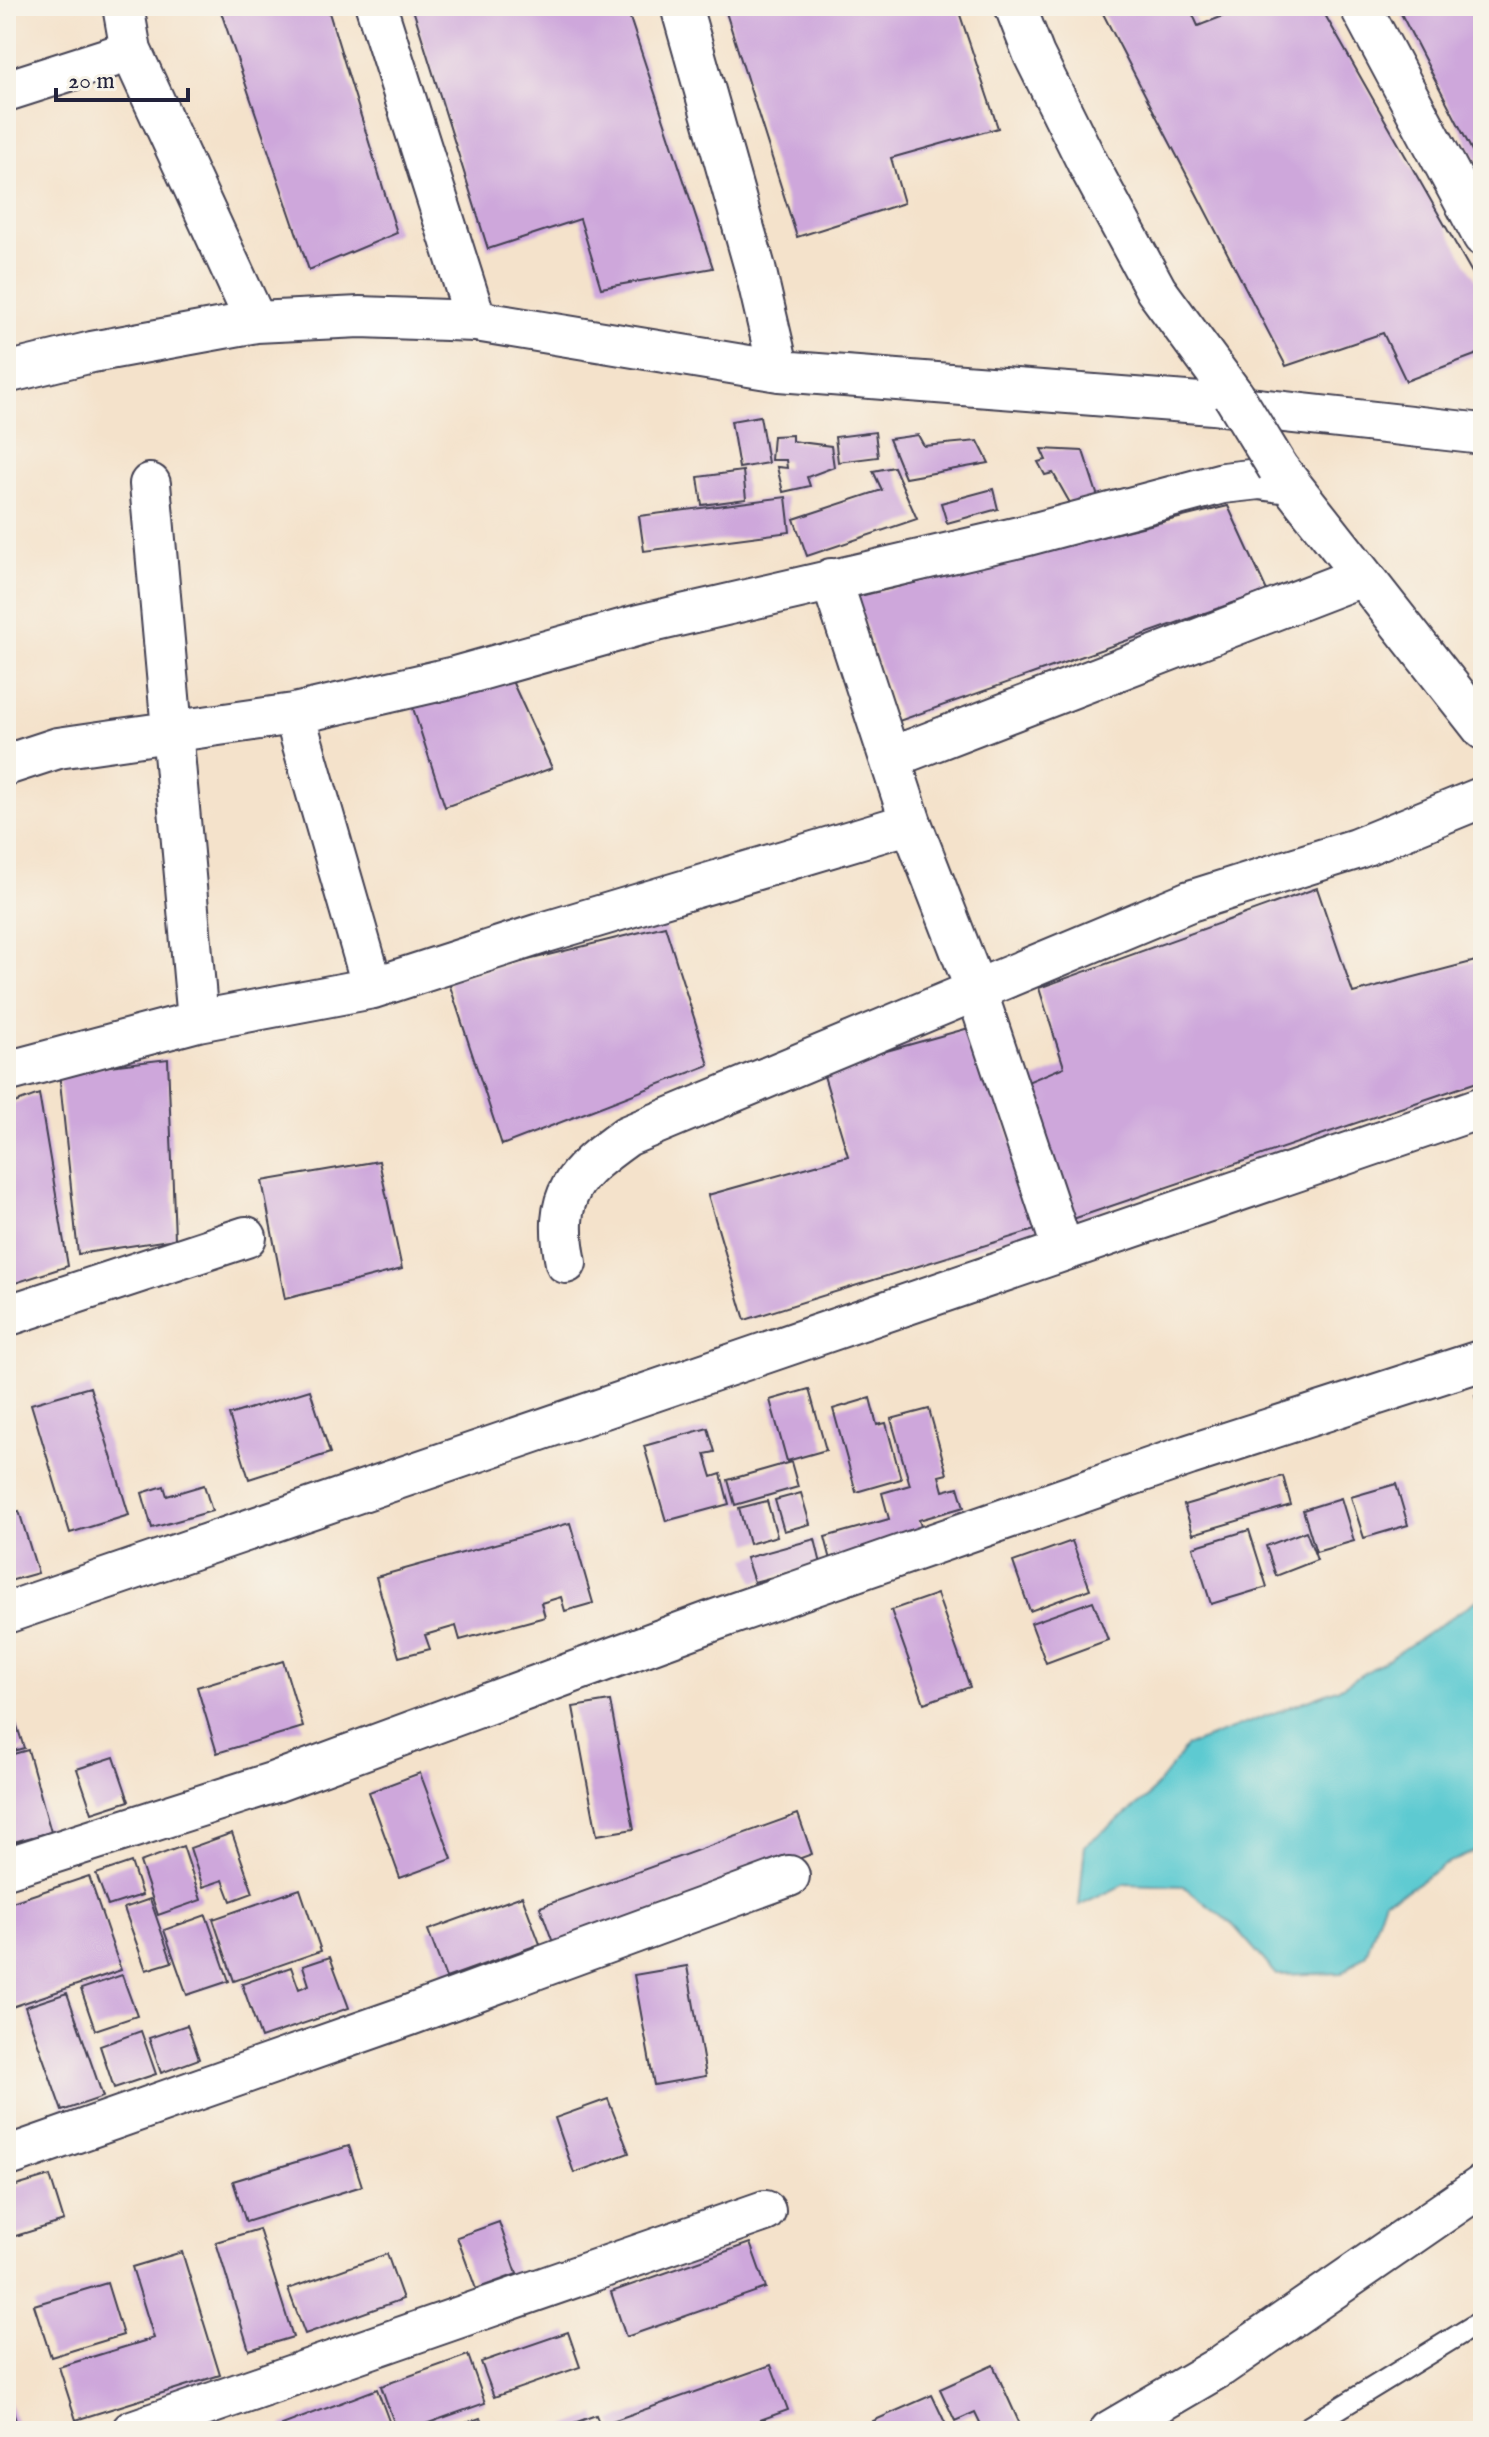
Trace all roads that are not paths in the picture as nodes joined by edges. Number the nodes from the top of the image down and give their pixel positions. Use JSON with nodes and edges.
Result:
{"nodes":[{"id":1,"x":123,"y":6,"type":"edge"},
{"id":2,"x":376,"y":6,"type":"edge"},
{"id":3,"x":681,"y":6,"type":"edge"},
{"id":4,"x":1015,"y":6,"type":"edge"},
{"id":5,"x":1360,"y":6,"type":"edge"},
{"id":6,"x":131,"y":51,"type":"junction"},
{"id":7,"x":6,"y":91,"type":"edge"},
{"id":8,"x":1483,"y":236,"type":"edge"},
{"id":9,"x":476,"y":321,"type":"junction"},
{"id":10,"x":256,"y":322,"type":"junction"},
{"id":11,"x":779,"y":371,"type":"junction"},
{"id":12,"x":6,"y":373,"type":"edge"},
{"id":13,"x":1483,"y":434,"type":"edge"},
{"id":14,"x":1284,"y":476,"type":"junction"},
{"id":15,"x":150,"y":484,"type":"dead end"},
{"id":16,"x":1362,"y":576,"type":"junction"},
{"id":17,"x":831,"y":579,"type":"junction"},
{"id":18,"x":294,"y":714,"type":"junction"},
{"id":19,"x":1483,"y":729,"type":"edge"},
{"id":20,"x":170,"y":732,"type":"junction"},
{"id":21,"x":890,"y":758,"type":"junction"},
{"id":22,"x":6,"y":765,"type":"edge"},
{"id":23,"x":1483,"y":797,"type":"edge"},
{"id":24,"x":911,"y":823,"type":"junction"},
{"id":25,"x":373,"y":988,"type":"junction"},
{"id":26,"x":976,"y":990,"type":"junction"},
{"id":27,"x":198,"y":1021,"type":"junction"},
{"id":28,"x":6,"y":1072,"type":"edge"},
{"id":29,"x":1483,"y":1107,"type":"edge"},
{"id":30,"x":246,"y":1237,"type":"dead end"},
{"id":31,"x":1063,"y":1250,"type":"junction"},
{"id":32,"x":566,"y":1263,"type":"dead end"},
{"id":33,"x":6,"y":1316,"type":"edge"},
{"id":34,"x":1483,"y":1360,"type":"edge"},
{"id":35,"x":6,"y":1613,"type":"edge"},
{"id":36,"x":6,"y":1868,"type":"edge"},
{"id":37,"x":789,"y":1876,"type":"dead end"},
{"id":38,"x":6,"y":2157,"type":"edge"},
{"id":39,"x":1483,"y":2185,"type":"edge"},
{"id":40,"x":765,"y":2211,"type":"dead end"},
{"id":41,"x":1483,"y":2320,"type":"edge"},
{"id":42,"x":132,"y":2431,"type":"edge"},
{"id":43,"x":1110,"y":2431,"type":"edge"},
{"id":44,"x":1302,"y":2431,"type":"edge"}],
"edges":[{"from":1,"to":6,"type":"street"},
{"from":2,"to":9,"type":"street"},
{"from":3,"to":11,"type":"street"},
{"from":4,"to":14,"type":"street","bridge":true},
{"from":5,"to":8,"type":"street"},
{"from":6,"to":7,"type":"street"},
{"from":6,"to":10,"type":"street"},
{"from":9,"to":10,"type":"street"},
{"from":9,"to":11,"type":"street"},
{"from":10,"to":12,"type":"street"},
{"from":11,"to":13,"type":"street"},
{"from":14,"to":16,"type":"street"},
{"from":14,"to":17,"type":"street"},
{"from":15,"to":20,"type":"street"},
{"from":16,"to":19,"type":"street"},
{"from":16,"to":21,"type":"street"},
{"from":17,"to":18,"type":"street"},
{"from":17,"to":21,"type":"street"},
{"from":18,"to":20,"type":"street"},
{"from":18,"to":25,"type":"street"},
{"from":20,"to":22,"type":"street"},
{"from":20,"to":27,"type":"street"},
{"from":21,"to":24,"type":"street"},
{"from":23,"to":26,"type":"street"},
{"from":24,"to":25,"type":"street"},
{"from":24,"to":26,"type":"street"},
{"from":25,"to":27,"type":"street"},
{"from":26,"to":31,"type":"street"},
{"from":26,"to":32,"type":"street"},
{"from":27,"to":28,"type":"street"},
{"from":29,"to":31,"type":"street"},
{"from":30,"to":33,"type":"street"},
{"from":31,"to":35,"type":"street"},
{"from":34,"to":36,"type":"street"},
{"from":37,"to":38,"type":"street"},
{"from":39,"to":43,"type":"street"},
{"from":40,"to":42,"type":"street"},
{"from":41,"to":44,"type":"lane"}]}
